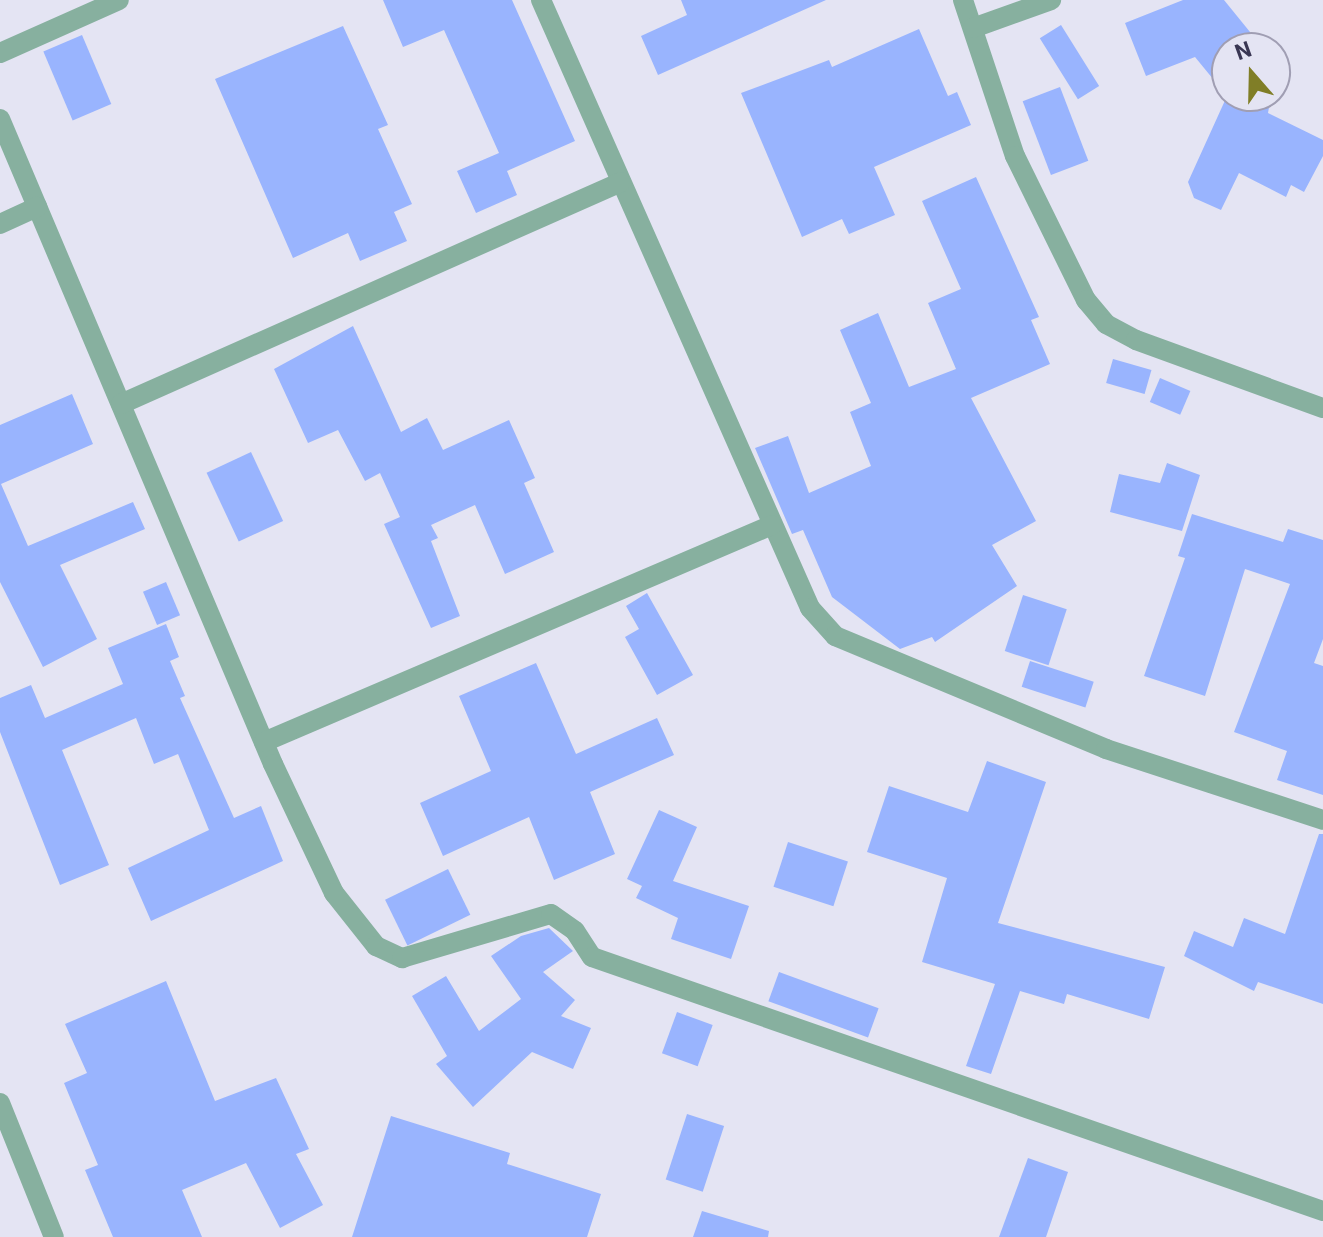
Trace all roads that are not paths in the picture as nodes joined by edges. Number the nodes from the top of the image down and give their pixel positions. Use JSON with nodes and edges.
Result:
{"nodes":[{"id":1,"x":119,"y":0,"type":"edge"},
{"id":2,"x":541,"y":0,"type":"edge"},
{"id":3,"x":963,"y":0,"type":"edge"},
{"id":4,"x":1051,"y":0,"type":"edge"},
{"id":5,"x":973,"y":28,"type":"junction"},
{"id":6,"x":0,"y":53,"type":"edge"},
{"id":7,"x":0,"y":119,"type":"edge"},
{"id":8,"x":621,"y":182,"type":"junction"},
{"id":9,"x":37,"y":207,"type":"junction"},
{"id":10,"x":0,"y":224,"type":"edge"},
{"id":11,"x":121,"y":404,"type":"junction"},
{"id":12,"x":1323,"y":408,"type":"edge"},
{"id":13,"x":772,"y":525,"type":"junction"},
{"id":14,"x":264,"y":742,"type":"junction"},
{"id":15,"x":1323,"y":820,"type":"edge"},
{"id":16,"x":0,"y":1103,"type":"edge"},
{"id":17,"x":1323,"y":1211,"type":"edge"},
{"id":18,"x":54,"y":1237,"type":"edge"}],
"edges":[{"from":1,"to":6,"type":"street"},
{"from":2,"to":8,"type":"street"},
{"from":3,"to":5,"type":"street"},
{"from":4,"to":5,"type":"street"},
{"from":5,"to":12,"type":"street"},
{"from":7,"to":9,"type":"street"},
{"from":8,"to":11,"type":"street"},
{"from":8,"to":13,"type":"street"},
{"from":9,"to":10,"type":"street"},
{"from":9,"to":11,"type":"street"},
{"from":11,"to":14,"type":"street"},
{"from":13,"to":14,"type":"street"},
{"from":13,"to":15,"type":"street"},
{"from":14,"to":17,"type":"street"},
{"from":16,"to":18,"type":"street"}]}
